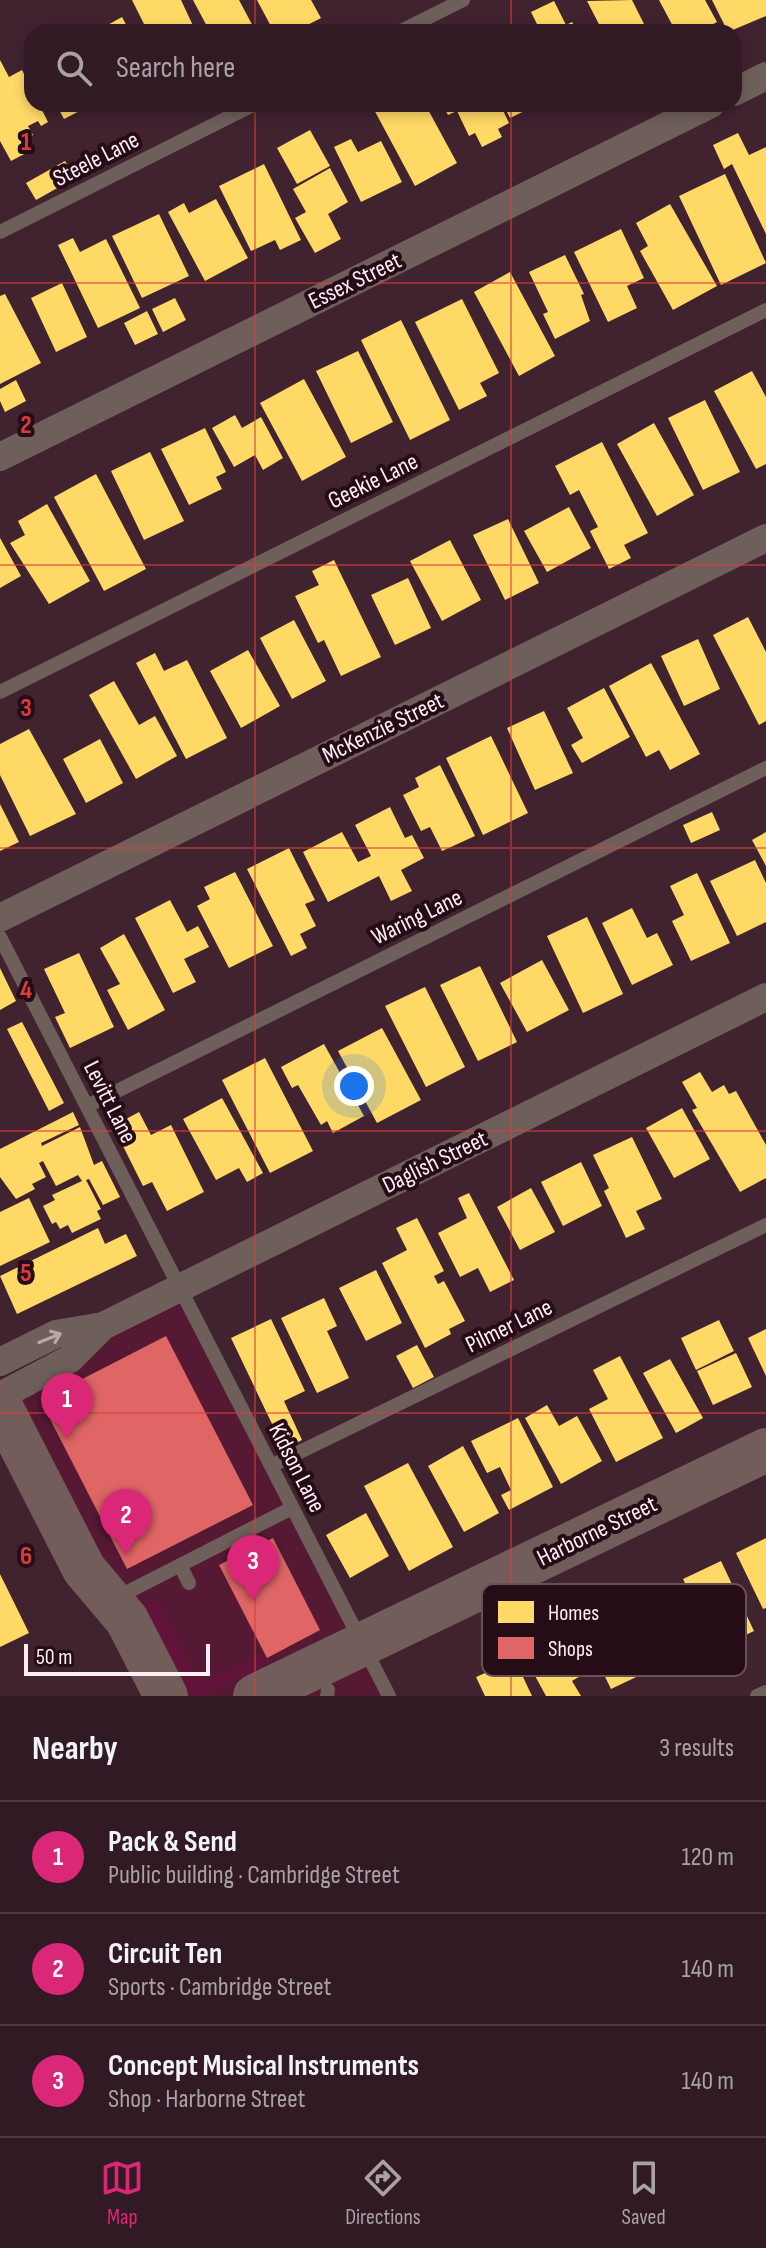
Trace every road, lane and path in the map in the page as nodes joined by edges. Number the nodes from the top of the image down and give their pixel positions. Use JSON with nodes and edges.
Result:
{"nodes":[{"id":1,"x":463,"y":0,"type":"edge"},
{"id":2,"x":415,"y":24,"type":"edge"},
{"id":3,"x":766,"y":76,"type":"edge"},
{"id":4,"x":742,"y":88,"type":"edge"},
{"id":5,"x":239,"y":112,"type":"edge"},
{"id":6,"x":695,"y":112,"type":"edge"},
{"id":7,"x":0,"y":232,"type":"edge"},
{"id":8,"x":766,"y":310,"type":"edge"},
{"id":9,"x":0,"y":457,"type":"edge"},
{"id":10,"x":766,"y":538,"type":"edge"},
{"id":11,"x":0,"y":692,"type":"edge"},
{"id":12,"x":766,"y":768,"type":"edge"},
{"id":13,"x":0,"y":918,"type":"edge"},
{"id":14,"x":0,"y":937,"type":"edge"},
{"id":15,"x":766,"y":997,"type":"edge"},
{"id":16,"x":87,"y":1106,"type":"junction"},
{"id":17,"x":766,"y":1225,"type":"edge"},
{"id":18,"x":180,"y":1288,"type":"junction"},
{"id":19,"x":103,"y":1326,"type":"junction"},
{"id":20,"x":0,"y":1362,"type":"edge"},
{"id":21,"x":0,"y":1396,"type":"edge"},
{"id":22,"x":0,"y":1405,"type":"edge"},
{"id":23,"x":766,"y":1450,"type":"edge"},
{"id":24,"x":271,"y":1466,"type":"junction"},
{"id":25,"x":766,"y":1474,"type":"edge"},
{"id":26,"x":292,"y":1508,"type":"junction"},
{"id":27,"x":180,"y":1565,"type":"junction"},
{"id":28,"x":189,"y":1583,"type":"dead end"},
{"id":29,"x":527,"y":1584,"type":"edge"},
{"id":30,"x":545,"y":1584,"type":"edge"},
{"id":31,"x":97,"y":1585,"type":"junction"},
{"id":32,"x":482,"y":1609,"type":"edge"},
{"id":33,"x":482,"y":1616,"type":"edge"},
{"id":34,"x":375,"y":1669,"type":"edge"},
{"id":35,"x":766,"y":1692,"type":"edge"},
{"id":36,"x":324,"y":1694,"type":"edge"},
{"id":37,"x":134,"y":1696,"type":"edge"},
{"id":38,"x":166,"y":1696,"type":"edge"},
{"id":39,"x":255,"y":1696,"type":"edge"},
{"id":40,"x":757,"y":1696,"type":"edge"}],
"edges":[{"from":1,"to":2,"type":"lane"},
{"from":3,"to":4,"type":"street"},
{"from":5,"to":7,"type":"lane","name":"Steele Lane"},
{"from":6,"to":9,"type":"street","name":"Essex Street"},
{"from":8,"to":11,"type":"lane","name":"Geekie Lane"},
{"from":10,"to":13,"type":"street","name":"McKenzie Street"},
{"from":12,"to":16,"type":"lane","name":"Waring Lane"},
{"from":14,"to":16,"type":"lane","name":"Levitt Lane"},
{"from":15,"to":18,"type":"street","name":"Daglish Street"},
{"from":16,"to":18,"type":"lane","name":"Levitt Lane"},
{"from":17,"to":24,"type":"lane","name":"Pilmer Lane"},
{"from":18,"to":19,"type":"street","name":"Daglish Street"},
{"from":18,"to":24,"type":"lane","name":"Kidson Lane"},
{"from":20,"to":19,"type":"street","name":"Daglish Street","one_way":true},
{"from":19,"to":21,"type":"street","name":"Daglish Street"},
{"from":22,"to":31,"type":"main road"},
{"from":23,"to":29,"type":"main road","name":"Harborne Street"},
{"from":24,"to":26,"type":"lane","name":"Kidson Lane"},
{"from":25,"to":30,"type":"main road","name":"Harborne Street"},
{"from":26,"to":27,"type":"lane"},
{"from":26,"to":34,"type":"lane","name":"Kidson Lane"},
{"from":27,"to":28,"type":"lane"},
{"from":27,"to":31,"type":"lane"},
{"from":31,"to":37,"type":"main road"},
{"from":31,"to":38,"type":"main road"},
{"from":32,"to":34,"type":"main road","name":"Harborne Street"},
{"from":33,"to":34,"type":"main road","name":"Harborne Street"},
{"from":34,"to":36,"type":"main road","name":"Harborne Street"},
{"from":34,"to":39,"type":"main road","name":"Harborne Street"},
{"from":35,"to":40,"type":"lane"}]}
